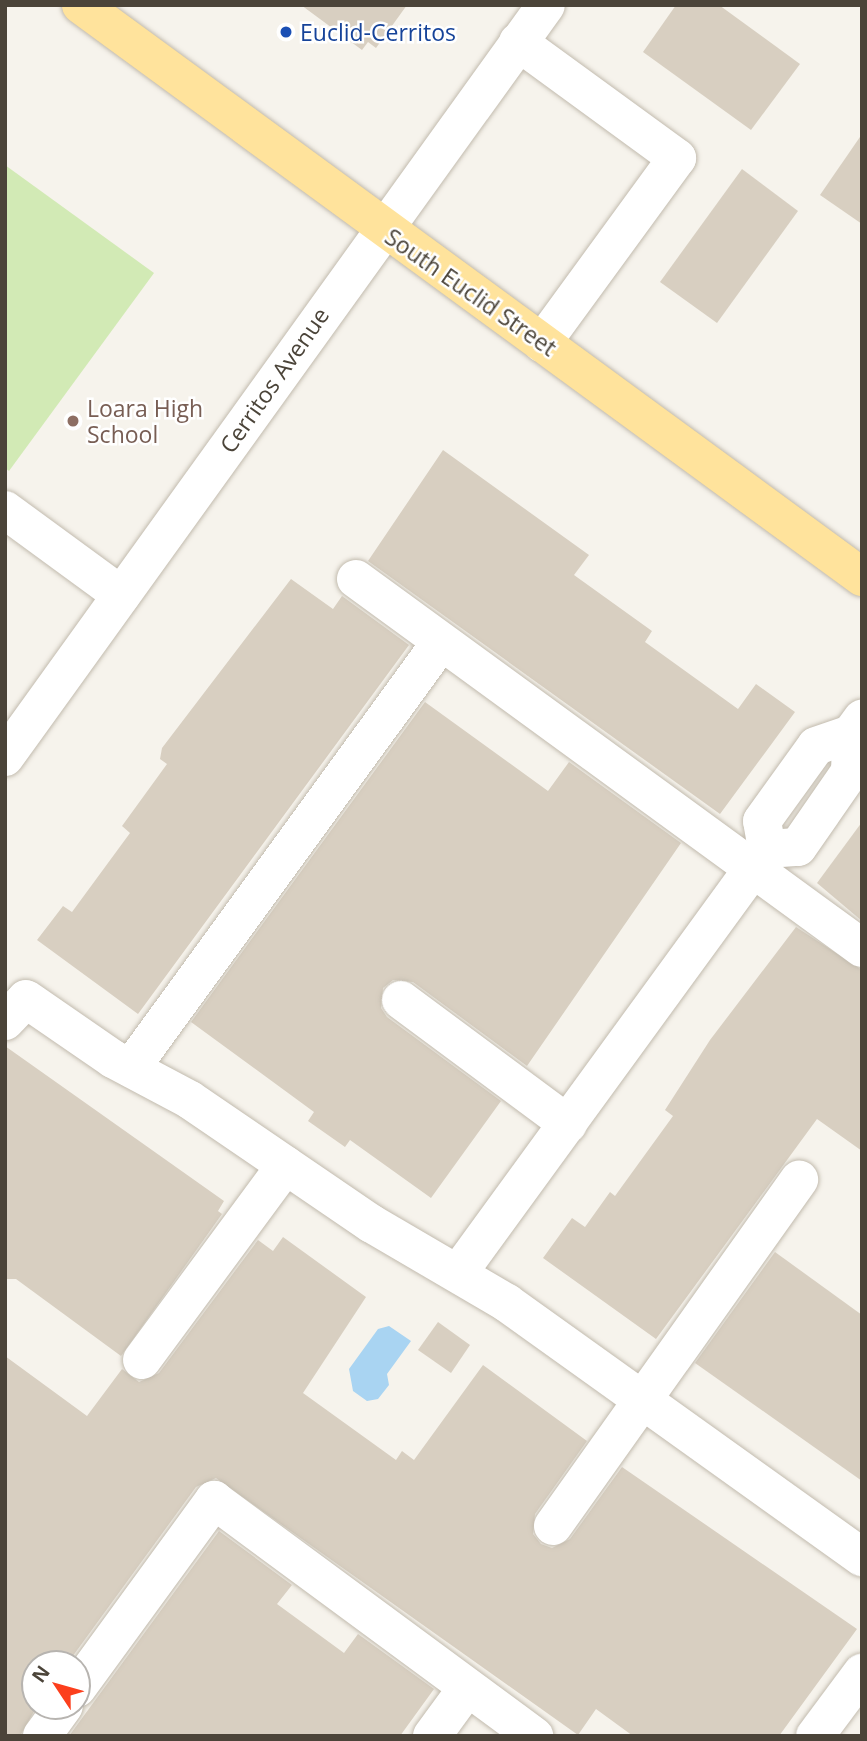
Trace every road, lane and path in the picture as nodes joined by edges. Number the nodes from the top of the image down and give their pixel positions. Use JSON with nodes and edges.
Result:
{"nodes":[{"id":1,"x":81,"y":5,"type":"edge"},
{"id":2,"x":545,"y":5,"type":"edge"},
{"id":3,"x":518,"y":42,"type":"junction"},
{"id":4,"x":383,"y":229,"type":"junction"},
{"id":5,"x":542,"y":343,"type":"junction"},
{"id":6,"x":5,"y":510,"type":"edge"},
{"id":7,"x":862,"y":577,"type":"edge"},
{"id":8,"x":356,"y":579,"type":"dead end"},
{"id":9,"x":121,"y":595,"type":"junction"},
{"id":10,"x":441,"y":642,"type":"junction"},
{"id":11,"x":856,"y":726,"type":"edge"},
{"id":12,"x":5,"y":757,"type":"edge"},
{"id":13,"x":760,"y":859,"type":"junction"},
{"id":14,"x":862,"y":948,"type":"edge"},
{"id":15,"x":401,"y":1000,"type":"dead end"},
{"id":16,"x":5,"y":1021,"type":"edge"},
{"id":17,"x":131,"y":1068,"type":"junction"},
{"id":18,"x":568,"y":1124,"type":"junction"},
{"id":19,"x":286,"y":1165,"type":"junction"},
{"id":20,"x":799,"y":1180,"type":"dead end"},
{"id":21,"x":458,"y":1272,"type":"junction"},
{"id":22,"x":142,"y":1360,"type":"dead end"},
{"id":23,"x":640,"y":1404,"type":"junction"},
{"id":24,"x":553,"y":1526,"type":"dead end"},
{"id":25,"x":862,"y":1557,"type":"edge"},
{"id":26,"x":91,"y":1669,"type":"edge"},
{"id":27,"x":862,"y":1673,"type":"edge"},
{"id":28,"x":467,"y":1688,"type":"junction"},
{"id":29,"x":54,"y":1720,"type":"edge"},
{"id":30,"x":42,"y":1736,"type":"edge"},
{"id":31,"x":432,"y":1736,"type":"edge"},
{"id":32,"x":534,"y":1736,"type":"edge"},
{"id":33,"x":815,"y":1736,"type":"edge"}],
"edges":[{"from":1,"to":4,"type":"main road","name":"South Euclid Street"},
{"from":2,"to":3,"type":"street","name":"Cerritos Avenue"},
{"from":3,"to":4,"type":"street","name":"Cerritos Avenue"},
{"from":3,"to":5,"type":"street"},
{"from":4,"to":5,"type":"main road","name":"South Euclid Street"},
{"from":4,"to":9,"type":"street","name":"Cerritos Avenue"},
{"from":5,"to":7,"type":"main road","name":"South Euclid Street"},
{"from":6,"to":9,"type":"street"},
{"from":8,"to":10,"type":"street"},
{"from":9,"to":12,"type":"street","name":"Cerritos Avenue"},
{"from":10,"to":13,"type":"street"},
{"from":10,"to":17,"type":"street"},
{"from":11,"to":13,"type":"street"},
{"from":13,"to":14,"type":"street"},
{"from":13,"to":18,"type":"street"},
{"from":15,"to":18,"type":"street"},
{"from":16,"to":17,"type":"street"},
{"from":17,"to":19,"type":"street"},
{"from":18,"to":21,"type":"street"},
{"from":19,"to":21,"type":"street"},
{"from":19,"to":22,"type":"street"},
{"from":20,"to":23,"type":"street"},
{"from":21,"to":23,"type":"street"},
{"from":23,"to":24,"type":"street"},
{"from":23,"to":25,"type":"street"},
{"from":26,"to":28,"type":"street"},
{"from":27,"to":33,"type":"street"},
{"from":28,"to":31,"type":"street"},
{"from":28,"to":32,"type":"street"},
{"from":29,"to":30,"type":"street"}]}
